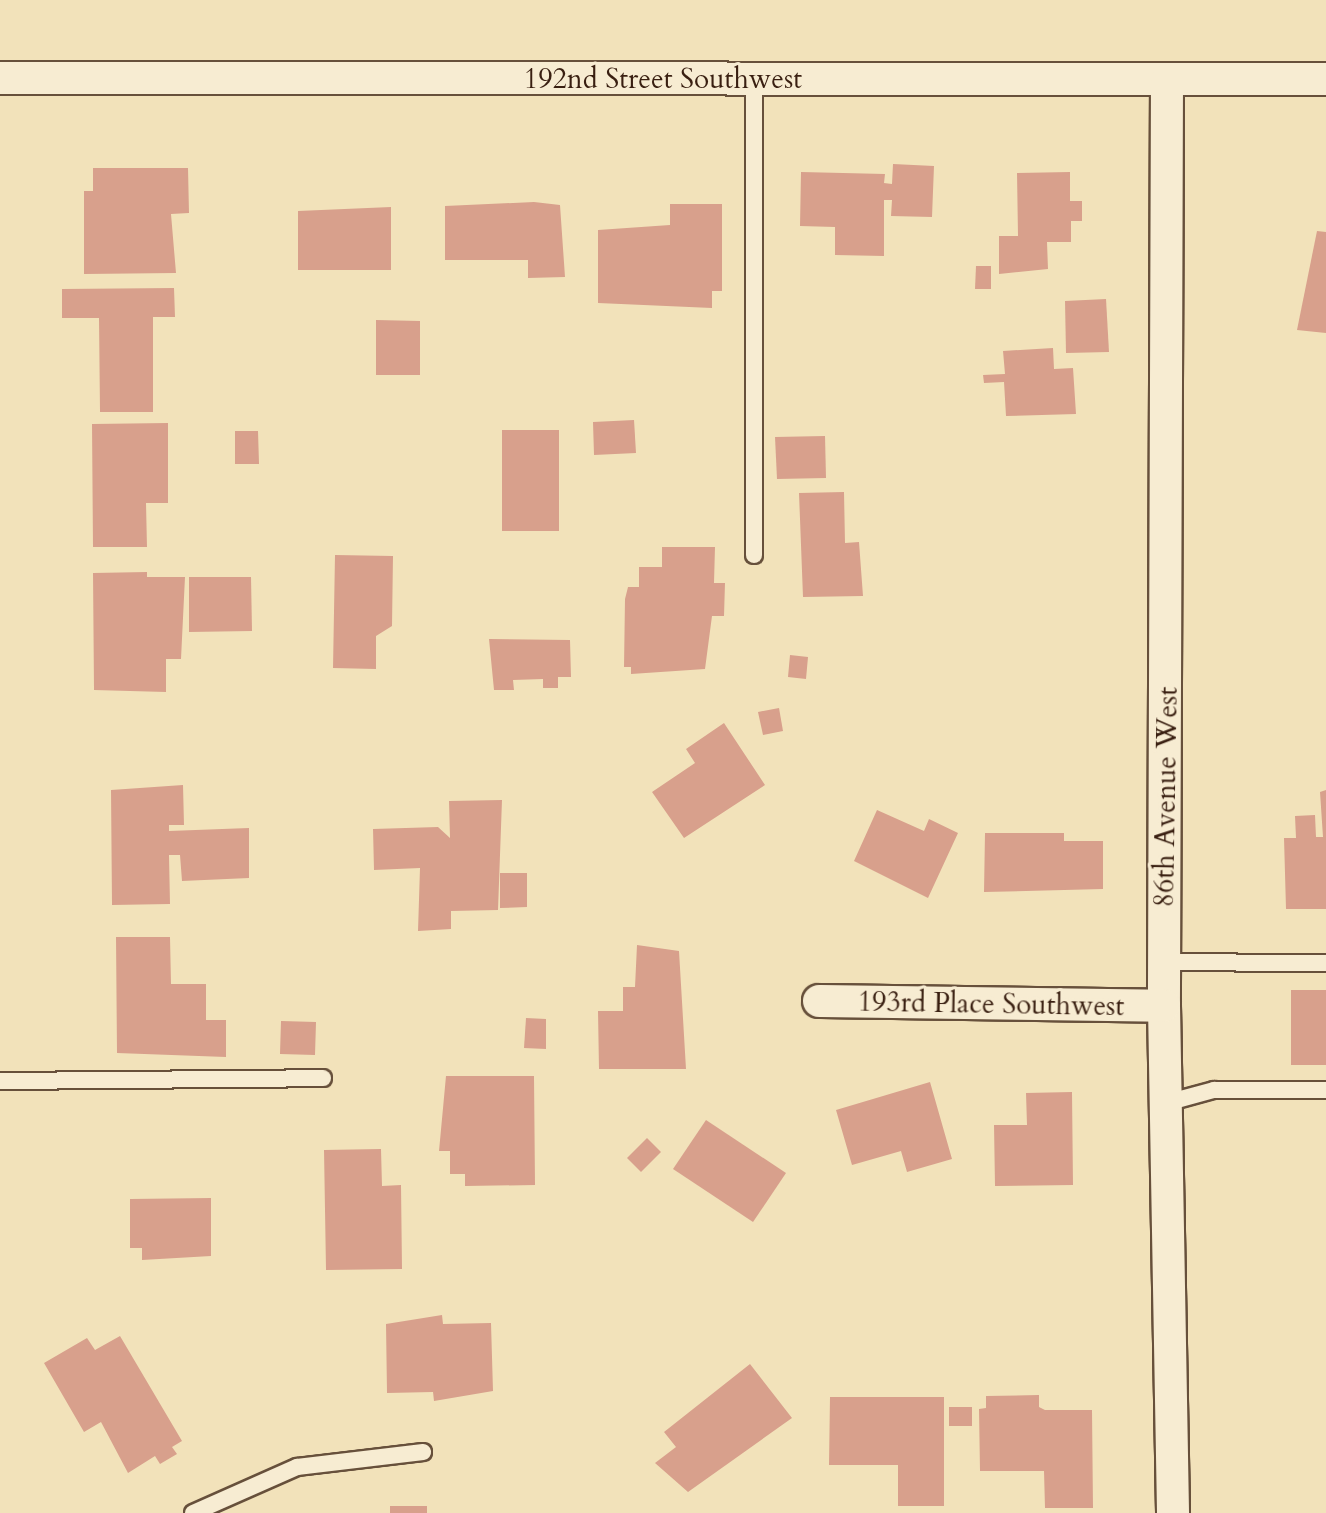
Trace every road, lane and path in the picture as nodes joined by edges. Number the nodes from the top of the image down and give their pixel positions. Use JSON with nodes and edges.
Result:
{"nodes":[{"id":1,"x":0,"y":78,"type":"edge"},
{"id":2,"x":1326,"y":79,"type":"edge"},
{"id":3,"x":754,"y":80,"type":"junction"},
{"id":4,"x":1167,"y":81,"type":"junction"},
{"id":5,"x":754,"y":555,"type":"dead end"},
{"id":6,"x":1164,"y":962,"type":"junction"},
{"id":7,"x":1326,"y":963,"type":"edge"},
{"id":8,"x":819,"y":1001,"type":"dead end"},
{"id":9,"x":1164,"y":1006,"type":"junction"},
{"id":10,"x":323,"y":1078,"type":"dead end"},
{"id":11,"x":0,"y":1081,"type":"edge"},
{"id":12,"x":1326,"y":1090,"type":"edge"},
{"id":13,"x":1166,"y":1103,"type":"junction"},
{"id":14,"x":423,"y":1452,"type":"dead end"},
{"id":15,"x":193,"y":1513,"type":"edge"},
{"id":16,"x":1173,"y":1513,"type":"edge"}],
"edges":[{"from":1,"to":3,"type":"street","name":"192nd Street Southwest"},
{"from":2,"to":4,"type":"street","name":"192nd Street Southwest"},
{"from":3,"to":4,"type":"street","name":"192nd Street Southwest"},
{"from":3,"to":5,"type":"lane"},
{"from":4,"to":6,"type":"street","name":"86th Avenue West"},
{"from":6,"to":7,"type":"lane"},
{"from":6,"to":9,"type":"street","name":"86th Avenue West"},
{"from":8,"to":9,"type":"street","name":"193rd Place Southwest"},
{"from":9,"to":13,"type":"street","name":"86th Avenue West"},
{"from":10,"to":11,"type":"lane"},
{"from":12,"to":13,"type":"lane"},
{"from":13,"to":16,"type":"street","name":"86th Avenue West"},
{"from":14,"to":15,"type":"lane"}]}
